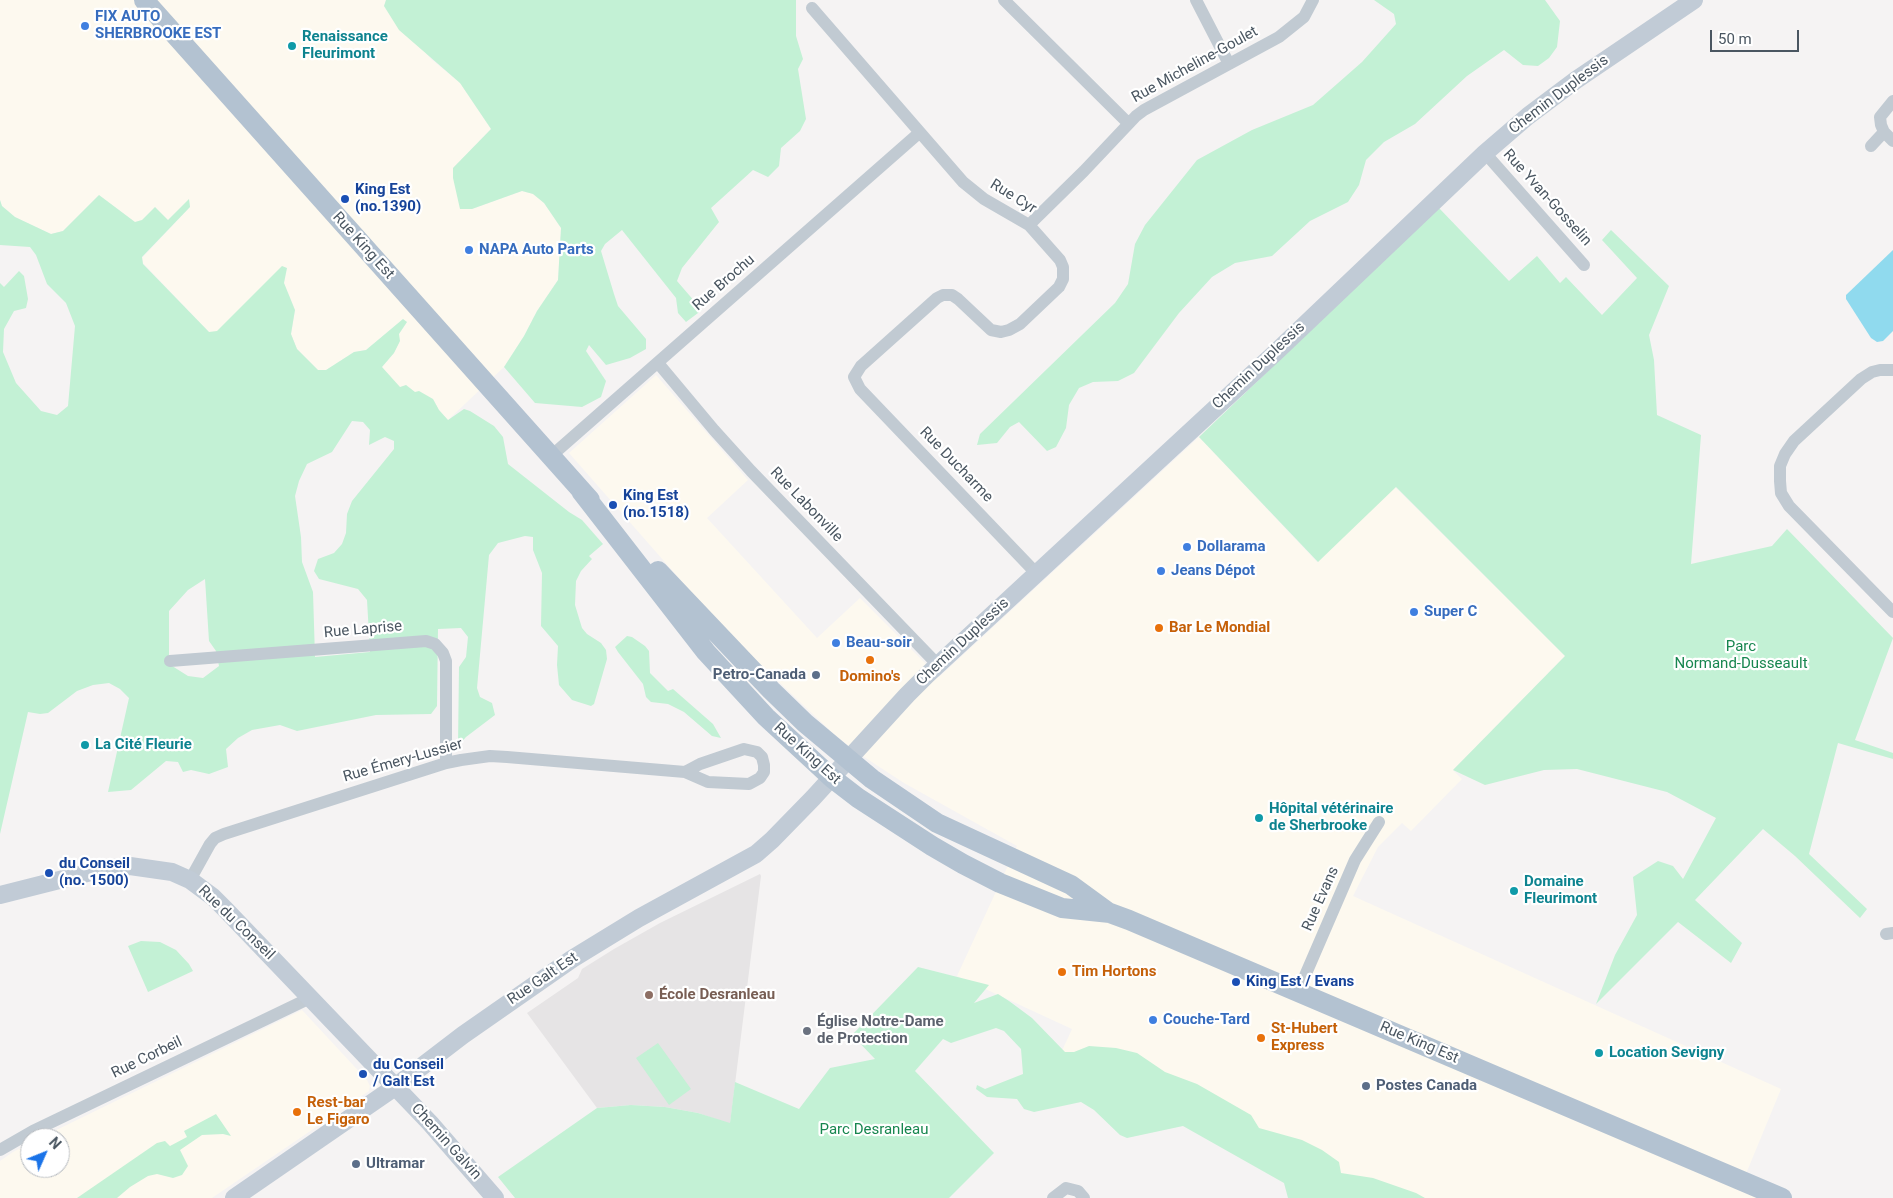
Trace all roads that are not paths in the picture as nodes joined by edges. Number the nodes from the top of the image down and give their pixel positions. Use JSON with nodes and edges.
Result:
{"nodes":[{"id":1,"x":144,"y":0,"type":"edge"},
{"id":2,"x":1004,"y":0,"type":"edge"},
{"id":3,"x":1196,"y":0,"type":"edge"},
{"id":4,"x":1313,"y":0,"type":"edge"},
{"id":5,"x":1694,"y":0,"type":"edge"},
{"id":6,"x":812,"y":8,"type":"dead end"},
{"id":7,"x":1229,"y":64,"type":"junction"},
{"id":8,"x":1893,"y":101,"type":"edge"},
{"id":9,"x":1128,"y":123,"type":"junction"},
{"id":10,"x":919,"y":133,"type":"junction"},
{"id":11,"x":1889,"y":137,"type":"edge"},
{"id":12,"x":1871,"y":146,"type":"dead end"},
{"id":13,"x":1485,"y":153,"type":"junction"},
{"id":14,"x":1028,"y":224,"type":"junction"},
{"id":15,"x":1584,"y":266,"type":"dead end"},
{"id":16,"x":658,"y":362,"type":"junction"},
{"id":17,"x":1893,"y":370,"type":"edge"},
{"id":18,"x":854,"y":377,"type":"joint"},
{"id":19,"x":550,"y":457,"type":"junction"},
{"id":20,"x":581,"y":491,"type":"junction"},
{"id":21,"x":1036,"y":573,"type":"junction"},
{"id":22,"x":1893,"y":612,"type":"edge"},
{"id":23,"x":170,"y":661,"type":"dead end"},
{"id":24,"x":938,"y":664,"type":"junction"},
{"id":25,"x":848,"y":760,"type":"junction"},
{"id":26,"x":446,"y":763,"type":"junction"},
{"id":27,"x":684,"y":772,"type":"junction"},
{"id":28,"x":832,"y":778,"type":"junction"},
{"id":29,"x":1379,"y":822,"type":"dead end"},
{"id":30,"x":190,"y":880,"type":"junction"},
{"id":31,"x":0,"y":895,"type":"edge"},
{"id":32,"x":1110,"y":913,"type":"junction"},
{"id":33,"x":1298,"y":992,"type":"junction"},
{"id":34,"x":310,"y":998,"type":"junction"},
{"id":35,"x":395,"y":1087,"type":"junction"},
{"id":36,"x":0,"y":1150,"type":"edge"},
{"id":37,"x":234,"y":1198,"type":"edge"},
{"id":38,"x":495,"y":1198,"type":"edge"},
{"id":39,"x":1053,"y":1198,"type":"edge"},
{"id":40,"x":1084,"y":1198,"type":"edge"},
{"id":41,"x":1782,"y":1198,"type":"edge"}],
"edges":[{"from":1,"to":19,"type":"main road","name":"Rue King Est"},
{"from":2,"to":9,"type":"street"},
{"from":3,"to":7,"type":"street"},
{"from":4,"to":7,"type":"street","name":"Rue Micheline-Goulet"},
{"from":5,"to":13,"type":"street","name":"Chemin Duplessis"},
{"from":6,"to":10,"type":"street","name":"Rue Cyr"},
{"from":7,"to":9,"type":"street","name":"Rue Micheline-Goulet"},
{"from":8,"to":11,"type":"street"},
{"from":9,"to":14,"type":"street","name":"Rue Micheline-Goulet"},
{"from":10,"to":14,"type":"street","name":"Rue Cyr"},
{"from":10,"to":16,"type":"street","name":"Rue Brochu"},
{"from":11,"to":12,"type":"street"},
{"from":13,"to":15,"type":"street","name":"Rue Yvan-Gosselin"},
{"from":13,"to":21,"type":"street","name":"Chemin Duplessis"},
{"from":14,"to":18,"type":"street","name":"Rue Cyr"},
{"from":16,"to":19,"type":"street","name":"Rue Brochu"},
{"from":16,"to":24,"type":"street","name":"Rue Labonville"},
{"from":17,"to":22,"type":"street"},
{"from":18,"to":21,"type":"street","name":"Rue Ducharme"},
{"from":19,"to":20,"type":"main road","name":"Rue King Est"},
{"from":20,"to":25,"type":"main road","name":"Rue King Est"},
{"from":20,"to":28,"type":"main road","name":"Rue King Est"},
{"from":21,"to":24,"type":"street","name":"Chemin Duplessis"},
{"from":23,"to":26,"type":"street","name":"Rue Laprise"},
{"from":24,"to":25,"type":"street","name":"Chemin Duplessis"},
{"from":25,"to":28,"type":"street","name":"Rue Galt Est"},
{"from":25,"to":32,"type":"main road","name":"Rue King Est"},
{"from":26,"to":27,"type":"street","name":"Rue Émery-Lussier"},
{"from":26,"to":30,"type":"street","name":"Rue Émery-Lussier"},
{"from":27,"to":27,"type":"street","name":"Rue Émery-Lussier"},
{"from":28,"to":32,"type":"main road","name":"Rue King Est"},
{"from":28,"to":35,"type":"street","name":"Rue Galt Est"},
{"from":29,"to":33,"type":"street","name":"Rue Evans"},
{"from":30,"to":31,"type":"street","name":"Rue du Conseil"},
{"from":30,"to":34,"type":"street","name":"Rue du Conseil"},
{"from":32,"to":33,"type":"main road","name":"Rue King Est"},
{"from":33,"to":41,"type":"main road","name":"Rue King Est"},
{"from":34,"to":35,"type":"street","name":"Rue du Conseil"},
{"from":34,"to":36,"type":"street","name":"Rue Corbeil"},
{"from":35,"to":37,"type":"street","name":"Rue Galt Est"},
{"from":35,"to":38,"type":"street","name":"Chemin Galvin"},
{"from":39,"to":40,"type":"street"}]}
